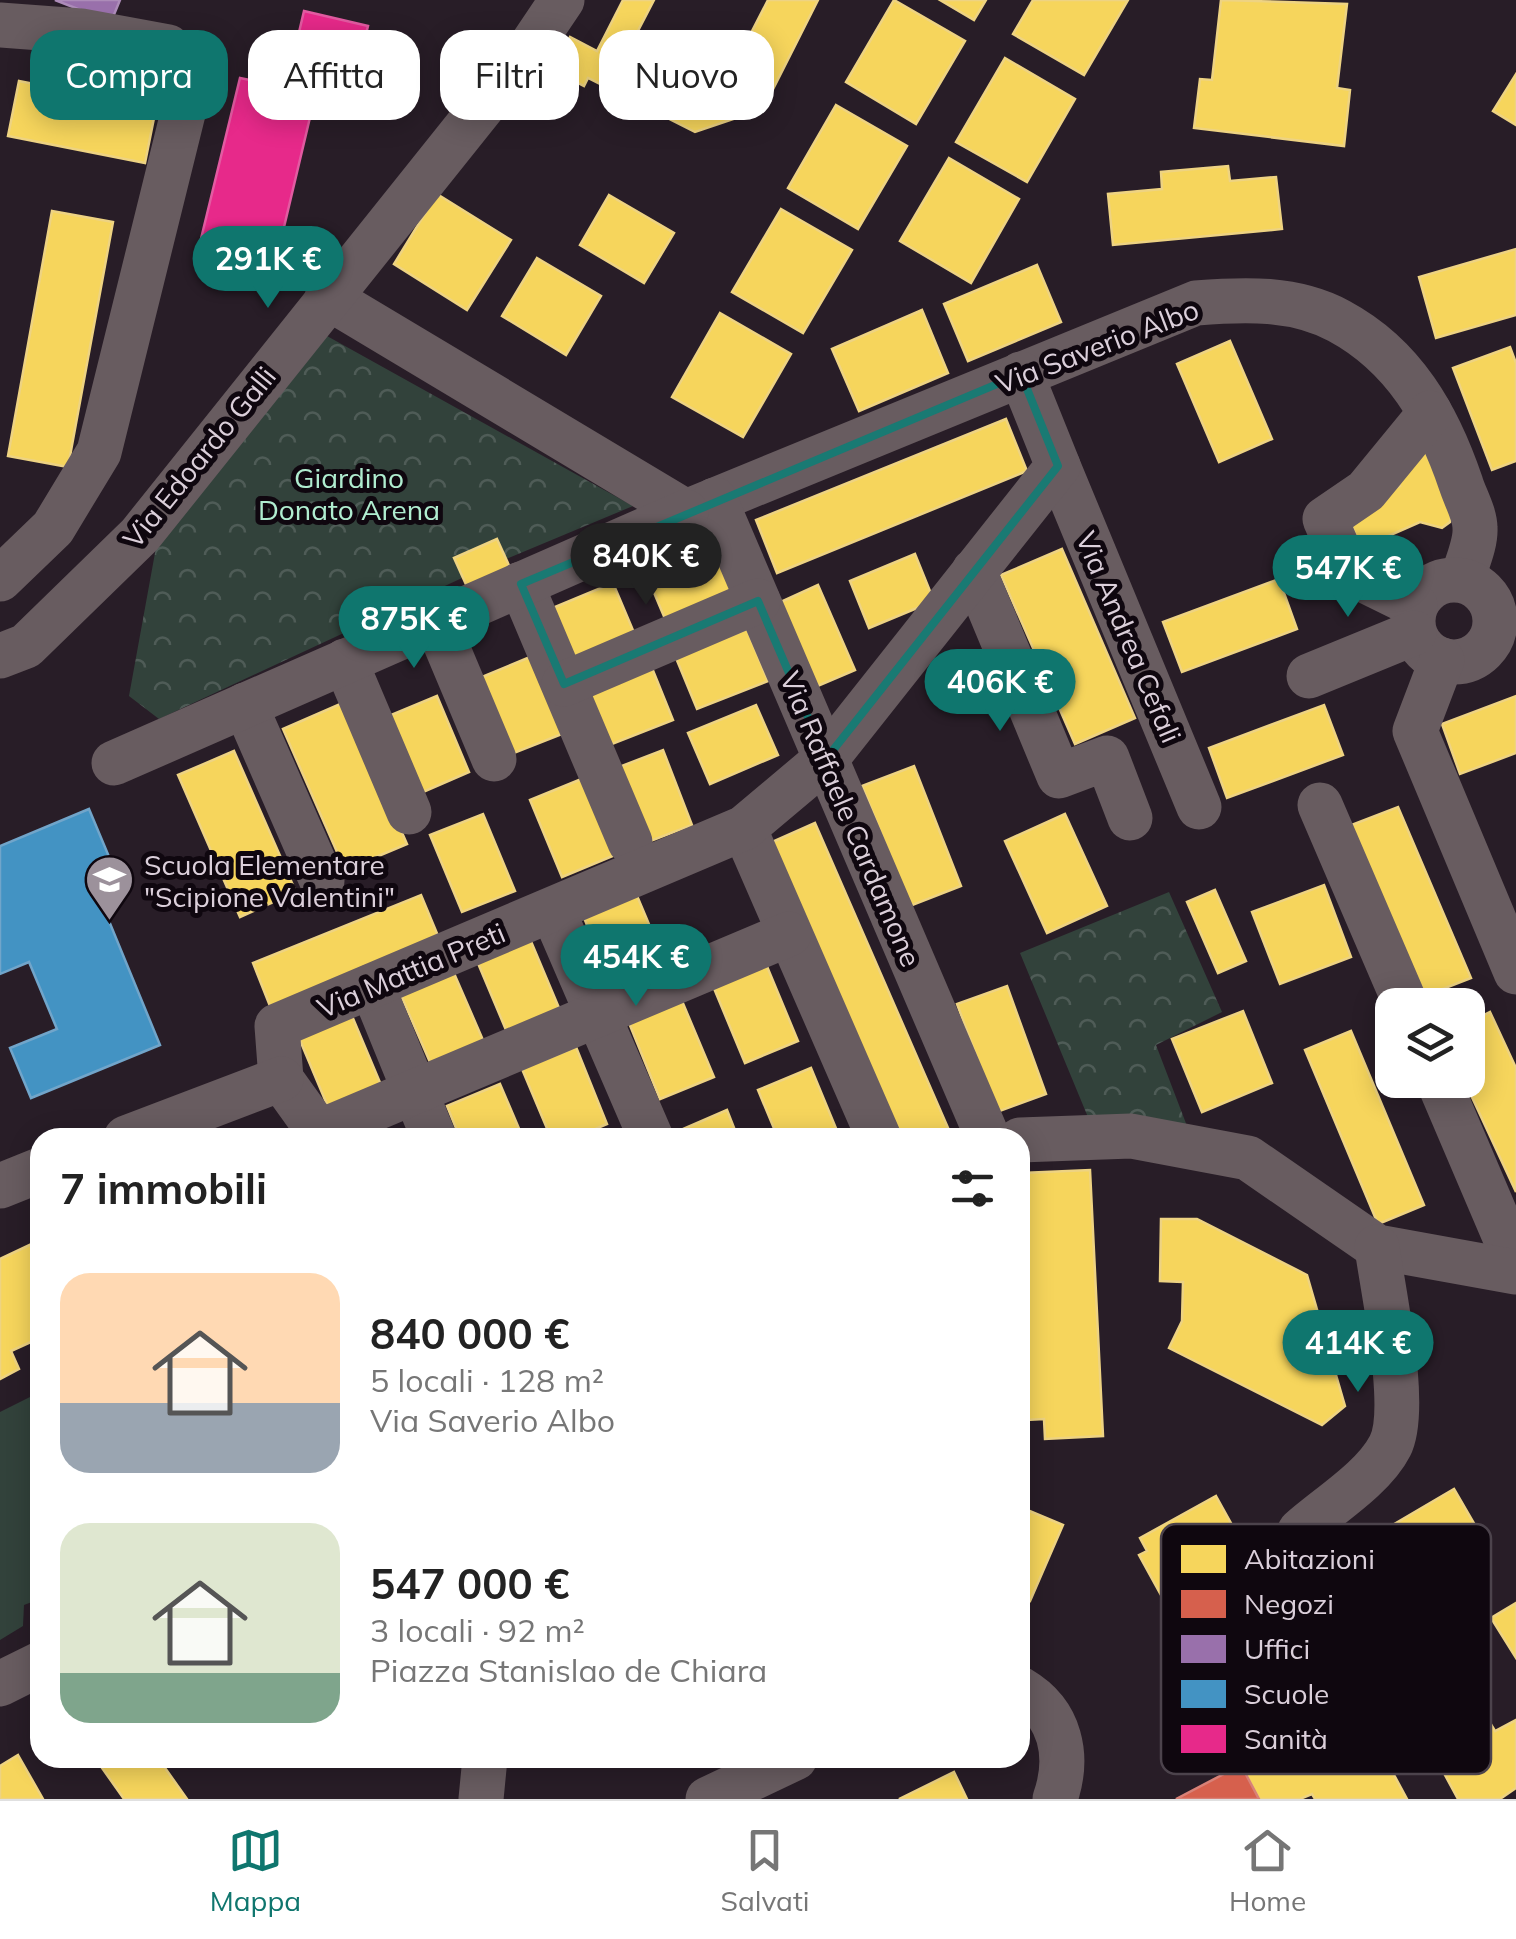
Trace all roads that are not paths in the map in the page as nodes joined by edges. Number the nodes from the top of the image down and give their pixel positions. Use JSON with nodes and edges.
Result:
{"nodes":[{"id":1,"x":562,"y":0,"type":"edge"},
{"id":2,"x":0,"y":25,"type":"edge"},
{"id":3,"x":326,"y":297,"type":"junction"},
{"id":4,"x":1021,"y":374,"type":"junction"},
{"id":5,"x":1430,"y":413,"type":"junction"},
{"id":6,"x":1058,"y":466,"type":"junction"},
{"id":7,"x":700,"y":506,"type":"junction"},
{"id":8,"x":974,"y":571,"type":"junction"},
{"id":9,"x":0,"y":579,"type":"edge"},
{"id":10,"x":1462,"y":580,"type":"junction"},
{"id":11,"x":521,"y":584,"type":"junction"},
{"id":12,"x":758,"y":602,"type":"junction"},
{"id":13,"x":436,"y":621,"type":"junction"},
{"id":14,"x":1424,"y":633,"type":"junction"},
{"id":15,"x":0,"y":656,"type":"edge"},
{"id":16,"x":345,"y":661,"type":"junction"},
{"id":17,"x":1309,"y":676,"type":"dead end"},
{"id":18,"x":564,"y":684,"type":"junction"},
{"id":19,"x":246,"y":705,"type":"junction"},
{"id":20,"x":494,"y":759,"type":"dead end"},
{"id":21,"x":826,"y":759,"type":"junction"},
{"id":22,"x":114,"y":763,"type":"dead end"},
{"id":23,"x":1320,"y":804,"type":"dead end"},
{"id":24,"x":1199,"y":808,"type":"dead end"},
{"id":25,"x":409,"y":812,"type":"dead end"},
{"id":26,"x":1130,"y":818,"type":"dead end"},
{"id":27,"x":744,"y":828,"type":"junction"},
{"id":28,"x":630,"y":842,"type":"dead end"},
{"id":29,"x":322,"y":881,"type":"dead end"},
{"id":30,"x":553,"y":910,"type":"junction"},
{"id":31,"x":788,"y":934,"type":"junction"},
{"id":32,"x":1516,"y":972,"type":"edge"},
{"id":33,"x":372,"y":986,"type":"junction"},
{"id":34,"x":1399,"y":988,"type":"edge"},
{"id":35,"x":597,"y":1013,"type":"junction"},
{"id":36,"x":281,"y":1079,"type":"junction"},
{"id":37,"x":416,"y":1091,"type":"junction"},
{"id":38,"x":1446,"y":1098,"type":"edge"},
{"id":39,"x":152,"y":1128,"type":"edge"},
{"id":40,"x":317,"y":1128,"type":"edge"},
{"id":41,"x":329,"y":1128,"type":"edge"},
{"id":42,"x":430,"y":1128,"type":"edge"},
{"id":43,"x":634,"y":1128,"type":"edge"},
{"id":44,"x":875,"y":1128,"type":"edge"},
{"id":45,"x":984,"y":1128,"type":"edge"},
{"id":46,"x":1030,"y":1140,"type":"edge"},
{"id":47,"x":30,"y":1174,"type":"edge"},
{"id":48,"x":0,"y":1186,"type":"edge"},
{"id":49,"x":1377,"y":1247,"type":"junction"},
{"id":50,"x":1516,"y":1263,"type":"edge"},
{"id":51,"x":1516,"y":1272,"type":"edge"},
{"id":52,"x":1307,"y":1524,"type":"edge"},
{"id":53,"x":30,"y":1669,"type":"edge"},
{"id":54,"x":0,"y":1684,"type":"edge"},
{"id":55,"x":1030,"y":1698,"type":"edge"},
{"id":56,"x":484,"y":1768,"type":"edge"},
{"id":57,"x":773,"y":1768,"type":"edge"},
{"id":58,"x":481,"y":1799,"type":"edge"},
{"id":59,"x":708,"y":1799,"type":"edge"},
{"id":60,"x":1055,"y":1799,"type":"edge"}],
"edges":[{"from":1,"to":3,"type":"street","name":"Via Edoardo Galli"},
{"from":2,"to":9,"type":"street"},
{"from":3,"to":7,"type":"street"},
{"from":3,"to":15,"type":"street","name":"Via Edoardo Galli"},
{"from":4,"to":5,"type":"street","name":"Via Saverio Albo"},
{"from":4,"to":6,"type":"street","name":"Via Andrea Cefali"},
{"from":4,"to":7,"type":"street","name":"Via Saverio Albo"},
{"from":5,"to":10,"type":"street","name":"Via Saverio Albo"},
{"from":5,"to":14,"type":"street"},
{"from":6,"to":8,"type":"street","name":"Via Mattia Preti"},
{"from":6,"to":24,"type":"street","name":"Via Andrea Cefali"},
{"from":7,"to":11,"type":"street","name":"Via Saverio Albo"},
{"from":7,"to":12,"type":"street","name":"Via Raffaele Cardamone"},
{"from":8,"to":21,"type":"street","name":"Via Mattia Preti"},
{"from":8,"to":26,"type":"street"},
{"from":10,"to":14,"type":"street"},
{"from":10,"to":14,"type":"street"},
{"from":11,"to":13,"type":"street","name":"Via Saverio Albo"},
{"from":11,"to":18,"type":"street"},
{"from":12,"to":18,"type":"street"},
{"from":12,"to":21,"type":"street","name":"Via Raffaele Cardamone"},
{"from":13,"to":16,"type":"street","name":"Via Saverio Albo"},
{"from":13,"to":20,"type":"street"},
{"from":14,"to":17,"type":"street"},
{"from":14,"to":32,"type":"street"},
{"from":16,"to":19,"type":"street","name":"Via Saverio Albo"},
{"from":16,"to":25,"type":"street"},
{"from":18,"to":28,"type":"street"},
{"from":19,"to":22,"type":"street","name":"Via Saverio Albo"},
{"from":19,"to":29,"type":"street"},
{"from":21,"to":27,"type":"street","name":"Via Mattia Preti"},
{"from":21,"to":45,"type":"street","name":"Via Raffaele Cardamone"},
{"from":23,"to":34,"type":"street"},
{"from":27,"to":30,"type":"street","name":"Via Mattia Preti"},
{"from":27,"to":31,"type":"street"},
{"from":30,"to":33,"type":"street","name":"Via Mattia Preti"},
{"from":30,"to":35,"type":"street"},
{"from":31,"to":35,"type":"street"},
{"from":31,"to":44,"type":"street"},
{"from":33,"to":36,"type":"street","name":"Via Mattia Preti"},
{"from":33,"to":37,"type":"street"},
{"from":35,"to":37,"type":"street"},
{"from":35,"to":43,"type":"street"},
{"from":36,"to":39,"type":"street"},
{"from":36,"to":40,"type":"street"},
{"from":37,"to":41,"type":"street"},
{"from":37,"to":42,"type":"street"},
{"from":38,"to":50,"type":"street"},
{"from":46,"to":49,"type":"street"},
{"from":47,"to":48,"type":"street"},
{"from":49,"to":51,"type":"street"},
{"from":49,"to":52,"type":"street"},
{"from":53,"to":54,"type":"street"},
{"from":55,"to":60,"type":"street"},
{"from":56,"to":58,"type":"street"},
{"from":57,"to":59,"type":"street"}]}
